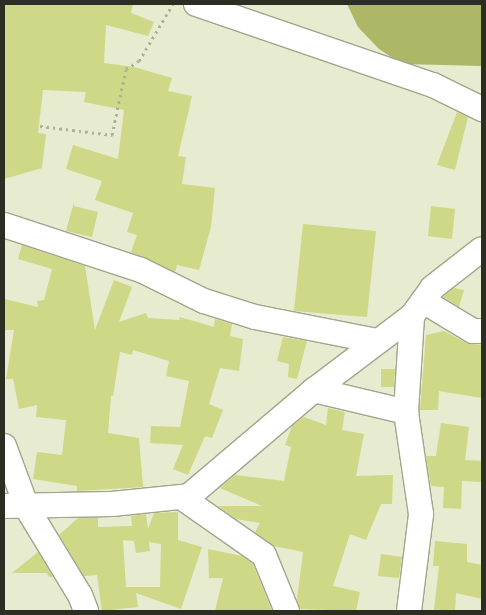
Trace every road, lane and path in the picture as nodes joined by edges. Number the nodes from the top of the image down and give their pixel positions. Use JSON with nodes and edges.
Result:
{"nodes":[{"id":1,"x":173,"y":4,"type":"edge"},
{"id":2,"x":196,"y":4,"type":"edge"},
{"id":3,"x":482,"y":109,"type":"edge"},
{"id":4,"x":40,"y":126,"type":"dead end"},
{"id":5,"x":4,"y":225,"type":"edge"},
{"id":6,"x":482,"y":249,"type":"edge"},
{"id":7,"x":417,"y":309,"type":"junction"},
{"id":8,"x":482,"y":331,"type":"edge"},
{"id":9,"x":376,"y":341,"type":"junction"},
{"id":10,"x":314,"y":390,"type":"junction"},
{"id":11,"x":406,"y":412,"type":"junction"},
{"id":12,"x":4,"y":446,"type":"edge"},
{"id":13,"x":181,"y":497,"type":"junction"},
{"id":14,"x":15,"y":507,"type":"edge"},
{"id":15,"x":86,"y":611,"type":"edge"},
{"id":16,"x":287,"y":611,"type":"edge"},
{"id":17,"x":409,"y":611,"type":"edge"}],
"edges":[{"from":1,"to":4,"type":"path"},
{"from":2,"to":3,"type":"street"},
{"from":5,"to":9,"type":"street"},
{"from":6,"to":7,"type":"street"},
{"from":7,"to":8,"type":"street"},
{"from":7,"to":9,"type":"street"},
{"from":7,"to":11,"type":"street"},
{"from":9,"to":10,"type":"street"},
{"from":10,"to":11,"type":"street"},
{"from":10,"to":13,"type":"street"},
{"from":11,"to":17,"type":"street"},
{"from":12,"to":14,"type":"street"},
{"from":13,"to":14,"type":"street"},
{"from":13,"to":16,"type":"street"},
{"from":14,"to":15,"type":"street"}]}
